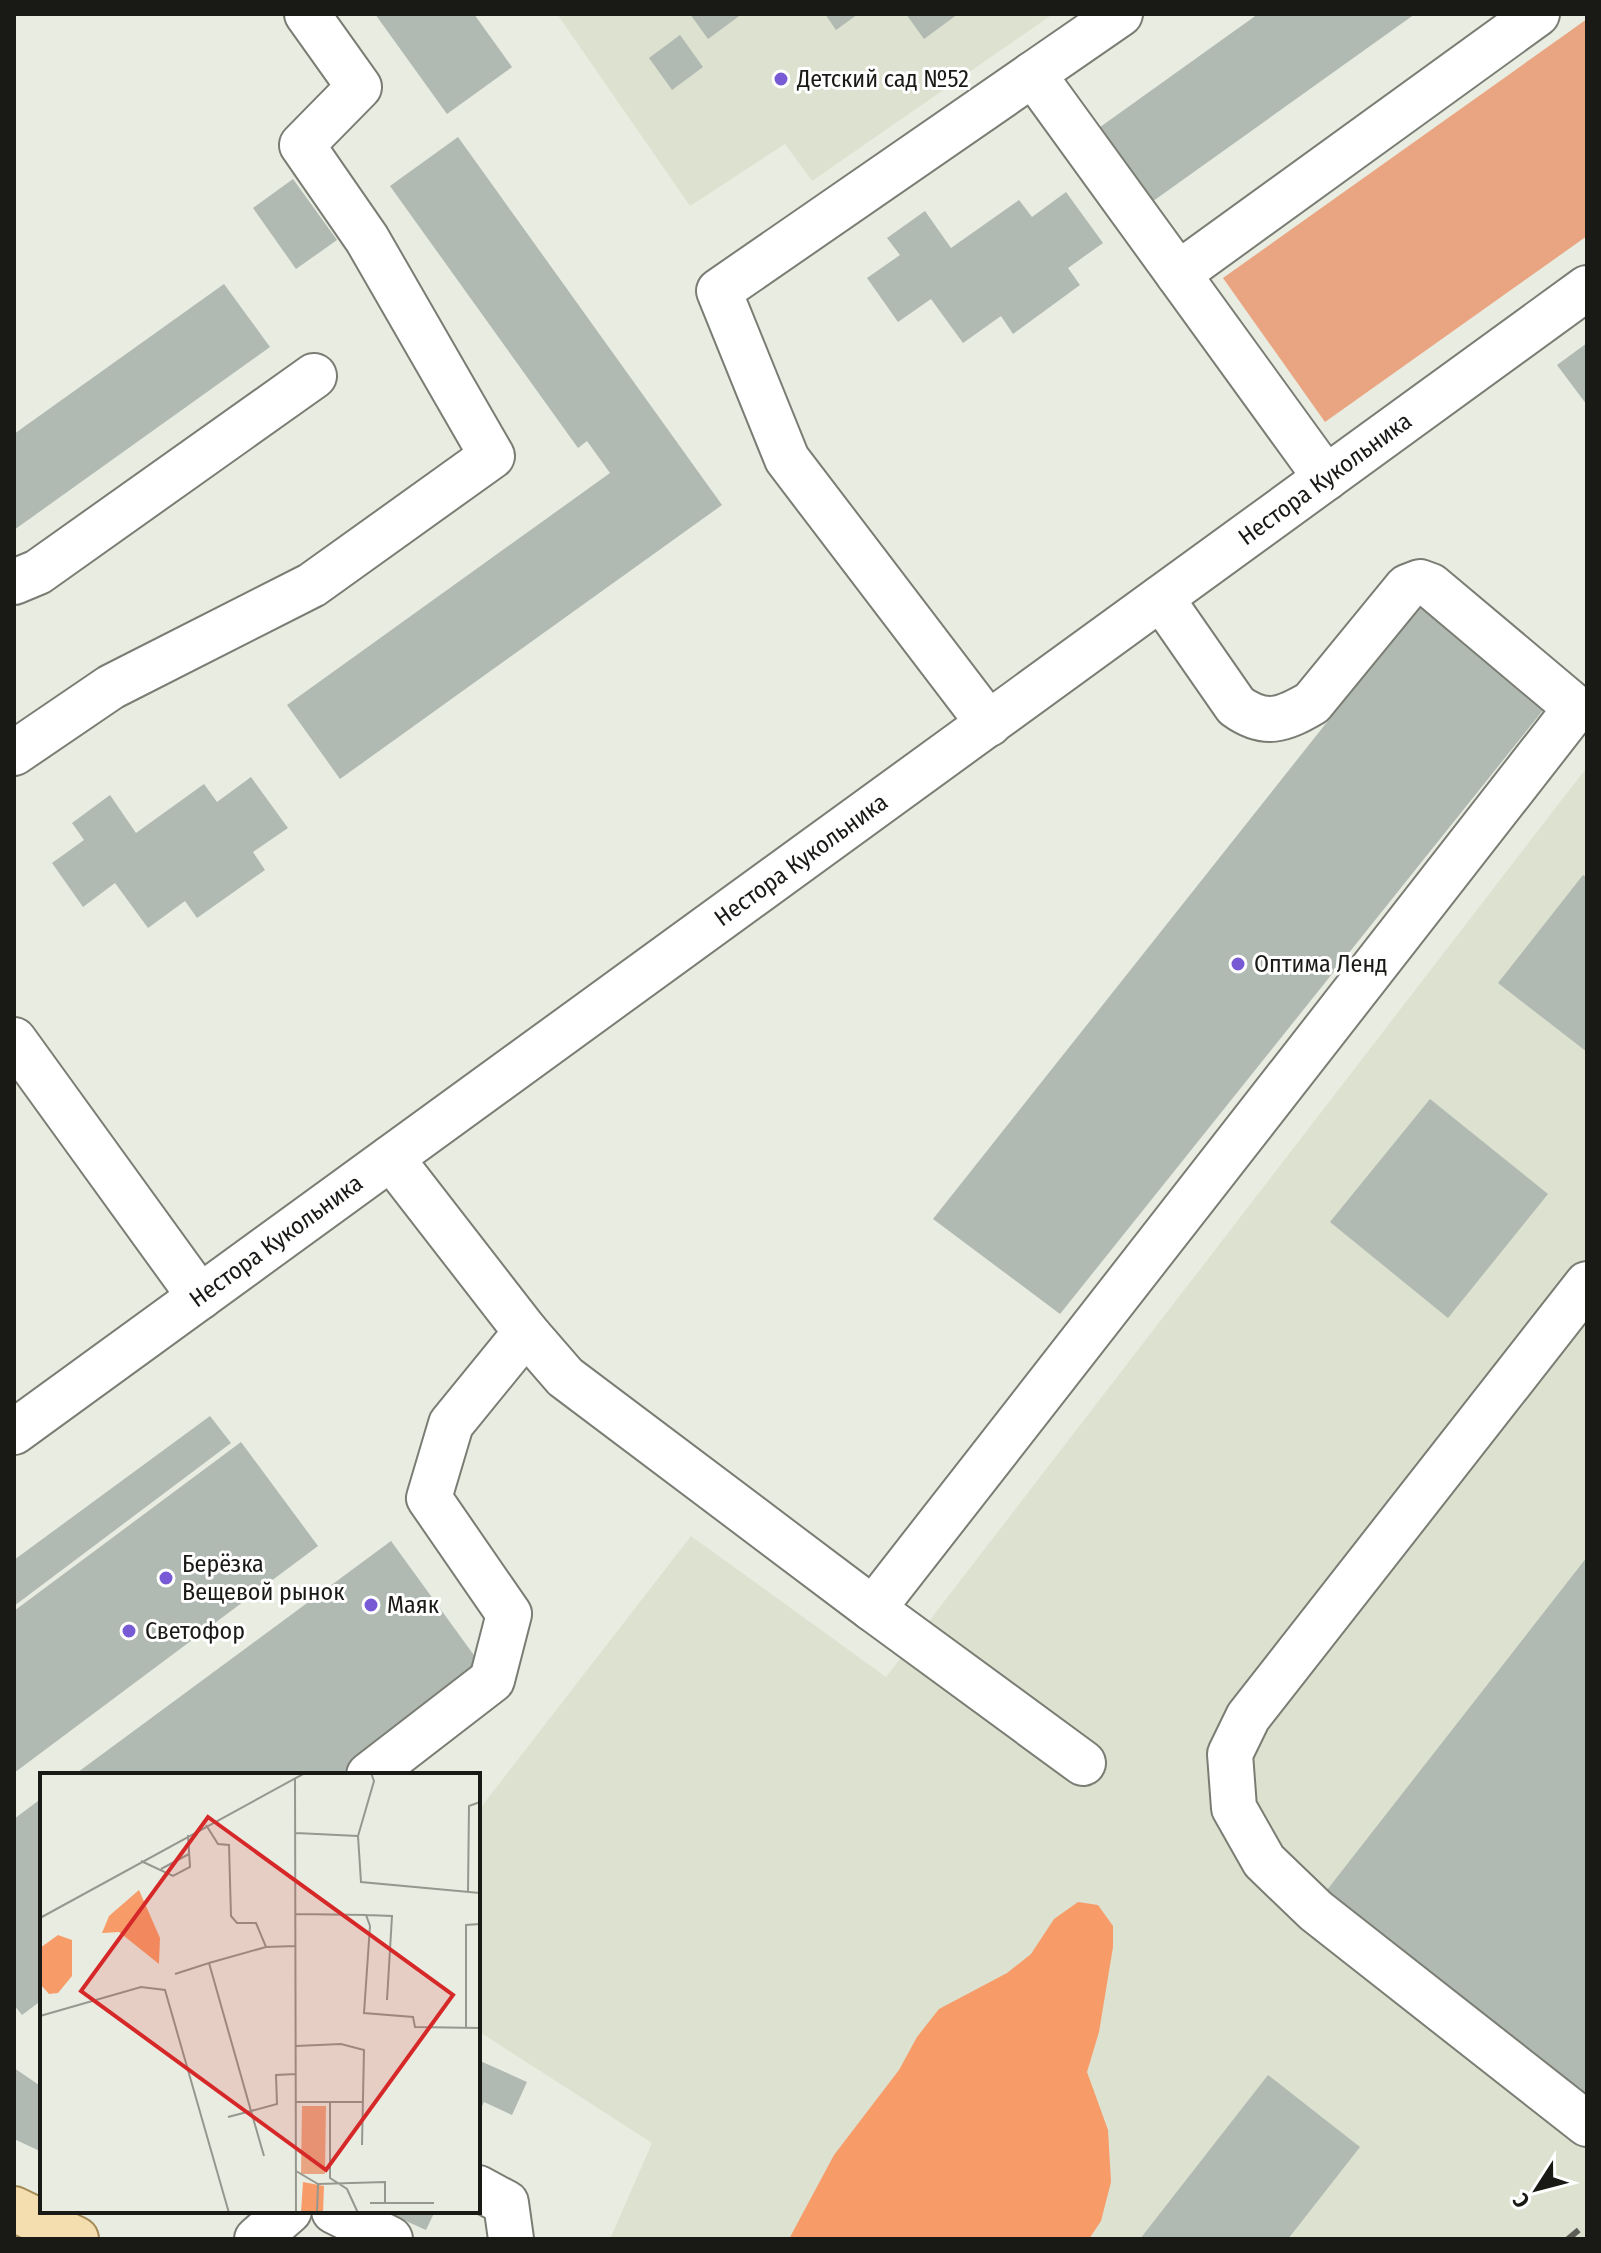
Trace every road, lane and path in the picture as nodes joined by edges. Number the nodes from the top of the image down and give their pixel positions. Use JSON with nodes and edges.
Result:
{"nodes":[{"id":1,"x":307,"y":14,"type":"edge"},
{"id":2,"x":1120,"y":14,"type":"edge"},
{"id":3,"x":1537,"y":14,"type":"edge"},
{"id":4,"x":1033,"y":74,"type":"junction"},
{"id":5,"x":1178,"y":274,"type":"junction"},
{"id":6,"x":1587,"y":288,"type":"edge"},
{"id":7,"x":314,"y":376,"type":"dead end"},
{"id":8,"x":1326,"y":478,"type":"junction"},
{"id":9,"x":14,"y":582,"type":"edge"},
{"id":10,"x":1161,"y":598,"type":"junction"},
{"id":11,"x":1583,"y":706,"type":"edge"},
{"id":12,"x":989,"y":724,"type":"junction"},
{"id":13,"x":14,"y":753,"type":"edge"},
{"id":14,"x":14,"y":1040,"type":"edge"},
{"id":15,"x":391,"y":1158,"type":"junction"},
{"id":16,"x":1587,"y":1284,"type":"edge"},
{"id":17,"x":200,"y":1297,"type":"junction"},
{"id":18,"x":526,"y":1332,"type":"junction"},
{"id":19,"x":14,"y":1432,"type":"edge"},
{"id":20,"x":873,"y":1609,"type":"junction"},
{"id":21,"x":1083,"y":1763,"type":"dead end"},
{"id":22,"x":372,"y":1773,"type":"edge"},
{"id":23,"x":1587,"y":2124,"type":"edge"},
{"id":24,"x":480,"y":2189,"type":"edge"},
{"id":25,"x":14,"y":2209,"type":"edge"},
{"id":26,"x":287,"y":2213,"type":"edge"},
{"id":27,"x":338,"y":2213,"type":"edge"},
{"id":28,"x":63,"y":2226,"type":"edge"},
{"id":29,"x":257,"y":2239,"type":"edge"},
{"id":30,"x":390,"y":2239,"type":"edge"},
{"id":31,"x":511,"y":2239,"type":"edge"}],
"edges":[{"from":1,"to":13,"type":"street"},
{"from":2,"to":4,"type":"street"},
{"from":3,"to":5,"type":"street"},
{"from":4,"to":5,"type":"street"},
{"from":4,"to":12,"type":"street"},
{"from":5,"to":8,"type":"street"},
{"from":6,"to":8,"type":"street","name":"Нестора Кукольника"},
{"from":7,"to":9,"type":"street"},
{"from":8,"to":10,"type":"street","name":"Нестора Кукольника"},
{"from":10,"to":11,"type":"street"},
{"from":10,"to":12,"type":"street","name":"Нестора Кукольника"},
{"from":11,"to":20,"type":"street"},
{"from":12,"to":15,"type":"street","name":"Нестора Кукольника"},
{"from":14,"to":17,"type":"street"},
{"from":15,"to":17,"type":"street","name":"Нестора Кукольника"},
{"from":15,"to":18,"type":"street"},
{"from":16,"to":23,"type":"street"},
{"from":17,"to":19,"type":"street","name":"Нестора Кукольника"},
{"from":18,"to":20,"type":"street"},
{"from":18,"to":22,"type":"street"},
{"from":20,"to":21,"type":"street"},
{"from":24,"to":31,"type":"street"},
{"from":25,"to":28,"type":"main road"},
{"from":26,"to":29,"type":"street"},
{"from":27,"to":30,"type":"street"}]}
